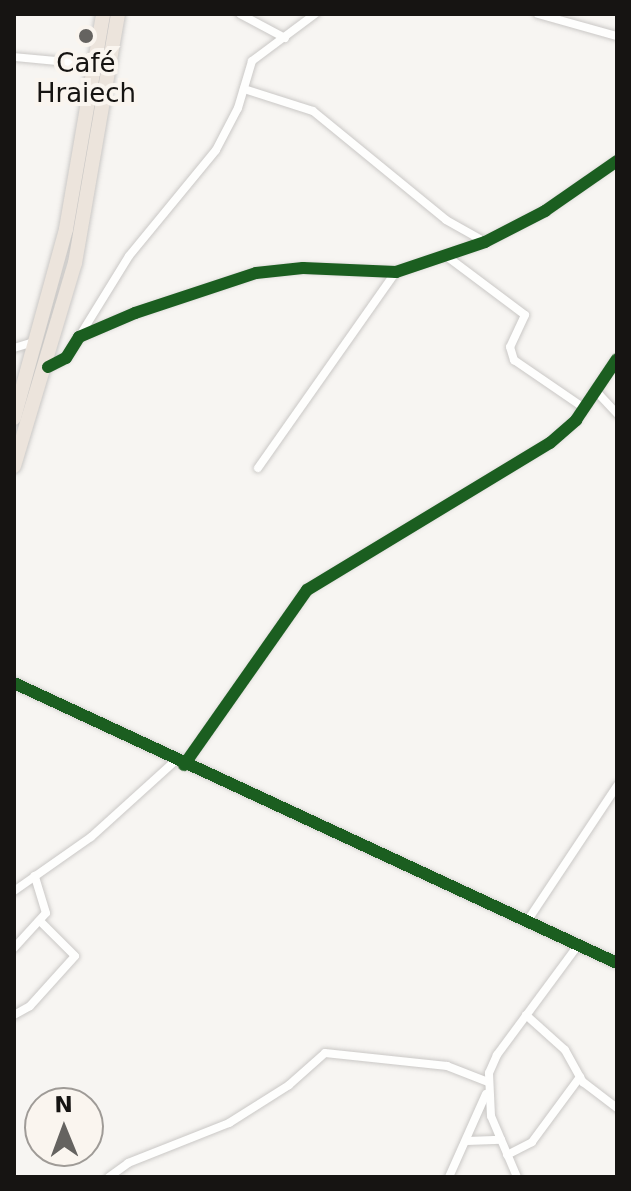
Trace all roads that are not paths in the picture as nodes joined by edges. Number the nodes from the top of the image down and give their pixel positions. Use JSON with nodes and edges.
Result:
{"nodes":[{"id":1,"x":103,"y":14,"type":"edge"},
{"id":2,"x":118,"y":14,"type":"edge"},
{"id":3,"x":240,"y":14,"type":"edge"},
{"id":4,"x":315,"y":14,"type":"edge"},
{"id":5,"x":538,"y":14,"type":"edge"},
{"id":6,"x":617,"y":36,"type":"edge"},
{"id":7,"x":285,"y":38,"type":"junction"},
{"id":8,"x":14,"y":57,"type":"edge"},
{"id":9,"x":103,"y":66,"type":"junction"},
{"id":10,"x":244,"y":89,"type":"junction"},
{"id":11,"x":617,"y":161,"type":"edge"},
{"id":12,"x":485,"y":242,"type":"junction"},
{"id":13,"x":445,"y":255,"type":"junction"},
{"id":14,"x":396,"y":272,"type":"junction"},
{"id":15,"x":14,"y":336,"type":"edge"},
{"id":16,"x":79,"y":337,"type":"junction"},
{"id":17,"x":38,"y":341,"type":"junction"},
{"id":18,"x":16,"y":347,"type":"edge"},
{"id":19,"x":617,"y":359,"type":"edge"},
{"id":20,"x":48,"y":367,"type":"junction"},
{"id":21,"x":595,"y":390,"type":"junction"},
{"id":22,"x":584,"y":408,"type":"junction"},
{"id":23,"x":617,"y":414,"type":"edge"},
{"id":24,"x":14,"y":418,"type":"edge"},
{"id":25,"x":14,"y":466,"type":"edge"},
{"id":26,"x":258,"y":468,"type":"dead end"},
{"id":27,"x":14,"y":683,"type":"edge"},
{"id":28,"x":180,"y":763,"type":"junction"},
{"id":29,"x":617,"y":786,"type":"edge"},
{"id":30,"x":35,"y":876,"type":"junction"},
{"id":31,"x":14,"y":891,"type":"edge"},
{"id":32,"x":528,"y":920,"type":"junction"},
{"id":33,"x":41,"y":922,"type":"junction"},
{"id":34,"x":578,"y":945,"type":"junction"},
{"id":35,"x":14,"y":948,"type":"edge"},
{"id":36,"x":617,"y":963,"type":"edge"},
{"id":37,"x":14,"y":1015,"type":"edge"},
{"id":38,"x":526,"y":1015,"type":"junction"},
{"id":39,"x":580,"y":1077,"type":"junction"},
{"id":40,"x":488,"y":1086,"type":"junction"},
{"id":41,"x":617,"y":1108,"type":"edge"},
{"id":42,"x":501,"y":1140,"type":"junction"},
{"id":43,"x":467,"y":1141,"type":"junction"},
{"id":44,"x":507,"y":1155,"type":"junction"},
{"id":45,"x":107,"y":1176,"type":"edge"},
{"id":46,"x":449,"y":1177,"type":"edge"},
{"id":47,"x":517,"y":1177,"type":"edge"}],
"edges":[{"from":1,"to":9,"type":"highway"},
{"from":2,"to":9,"type":"highway"},
{"from":3,"to":7,"type":"street"},
{"from":4,"to":7,"type":"street"},
{"from":5,"to":6,"type":"street"},
{"from":7,"to":10,"type":"street"},
{"from":8,"to":9,"type":"street"},
{"from":9,"to":17,"type":"highway"},
{"from":9,"to":20,"type":"highway"},
{"from":10,"to":12,"type":"street"},
{"from":10,"to":16,"type":"street"},
{"from":11,"to":12,"type":"street"},
{"from":12,"to":13,"type":"street"},
{"from":13,"to":14,"type":"street"},
{"from":13,"to":22,"type":"street"},
{"from":14,"to":16,"type":"street"},
{"from":14,"to":26,"type":"street"},
{"from":15,"to":18,"type":"street"},
{"from":16,"to":20,"type":"street"},
{"from":17,"to":18,"type":"street"},
{"from":17,"to":24,"type":"highway"},
{"from":19,"to":21,"type":"street"},
{"from":20,"to":25,"type":"highway"},
{"from":21,"to":22,"type":"street"},
{"from":21,"to":23,"type":"street"},
{"from":22,"to":28,"type":"street"},
{"from":27,"to":28,"type":"street"},
{"from":28,"to":30,"type":"street"},
{"from":28,"to":32,"type":"street"},
{"from":29,"to":32,"type":"street"},
{"from":30,"to":31,"type":"street"},
{"from":30,"to":33,"type":"street"},
{"from":32,"to":34,"type":"street"},
{"from":33,"to":35,"type":"street"},
{"from":33,"to":37,"type":"street"},
{"from":34,"to":36,"type":"street"},
{"from":34,"to":38,"type":"street"},
{"from":38,"to":39,"type":"street"},
{"from":38,"to":40,"type":"street"},
{"from":39,"to":41,"type":"street"},
{"from":39,"to":44,"type":"street"},
{"from":40,"to":42,"type":"street"},
{"from":40,"to":43,"type":"street"},
{"from":40,"to":45,"type":"street"},
{"from":42,"to":43,"type":"street"},
{"from":42,"to":44,"type":"street"},
{"from":43,"to":46,"type":"street"},
{"from":44,"to":47,"type":"street"}]}
